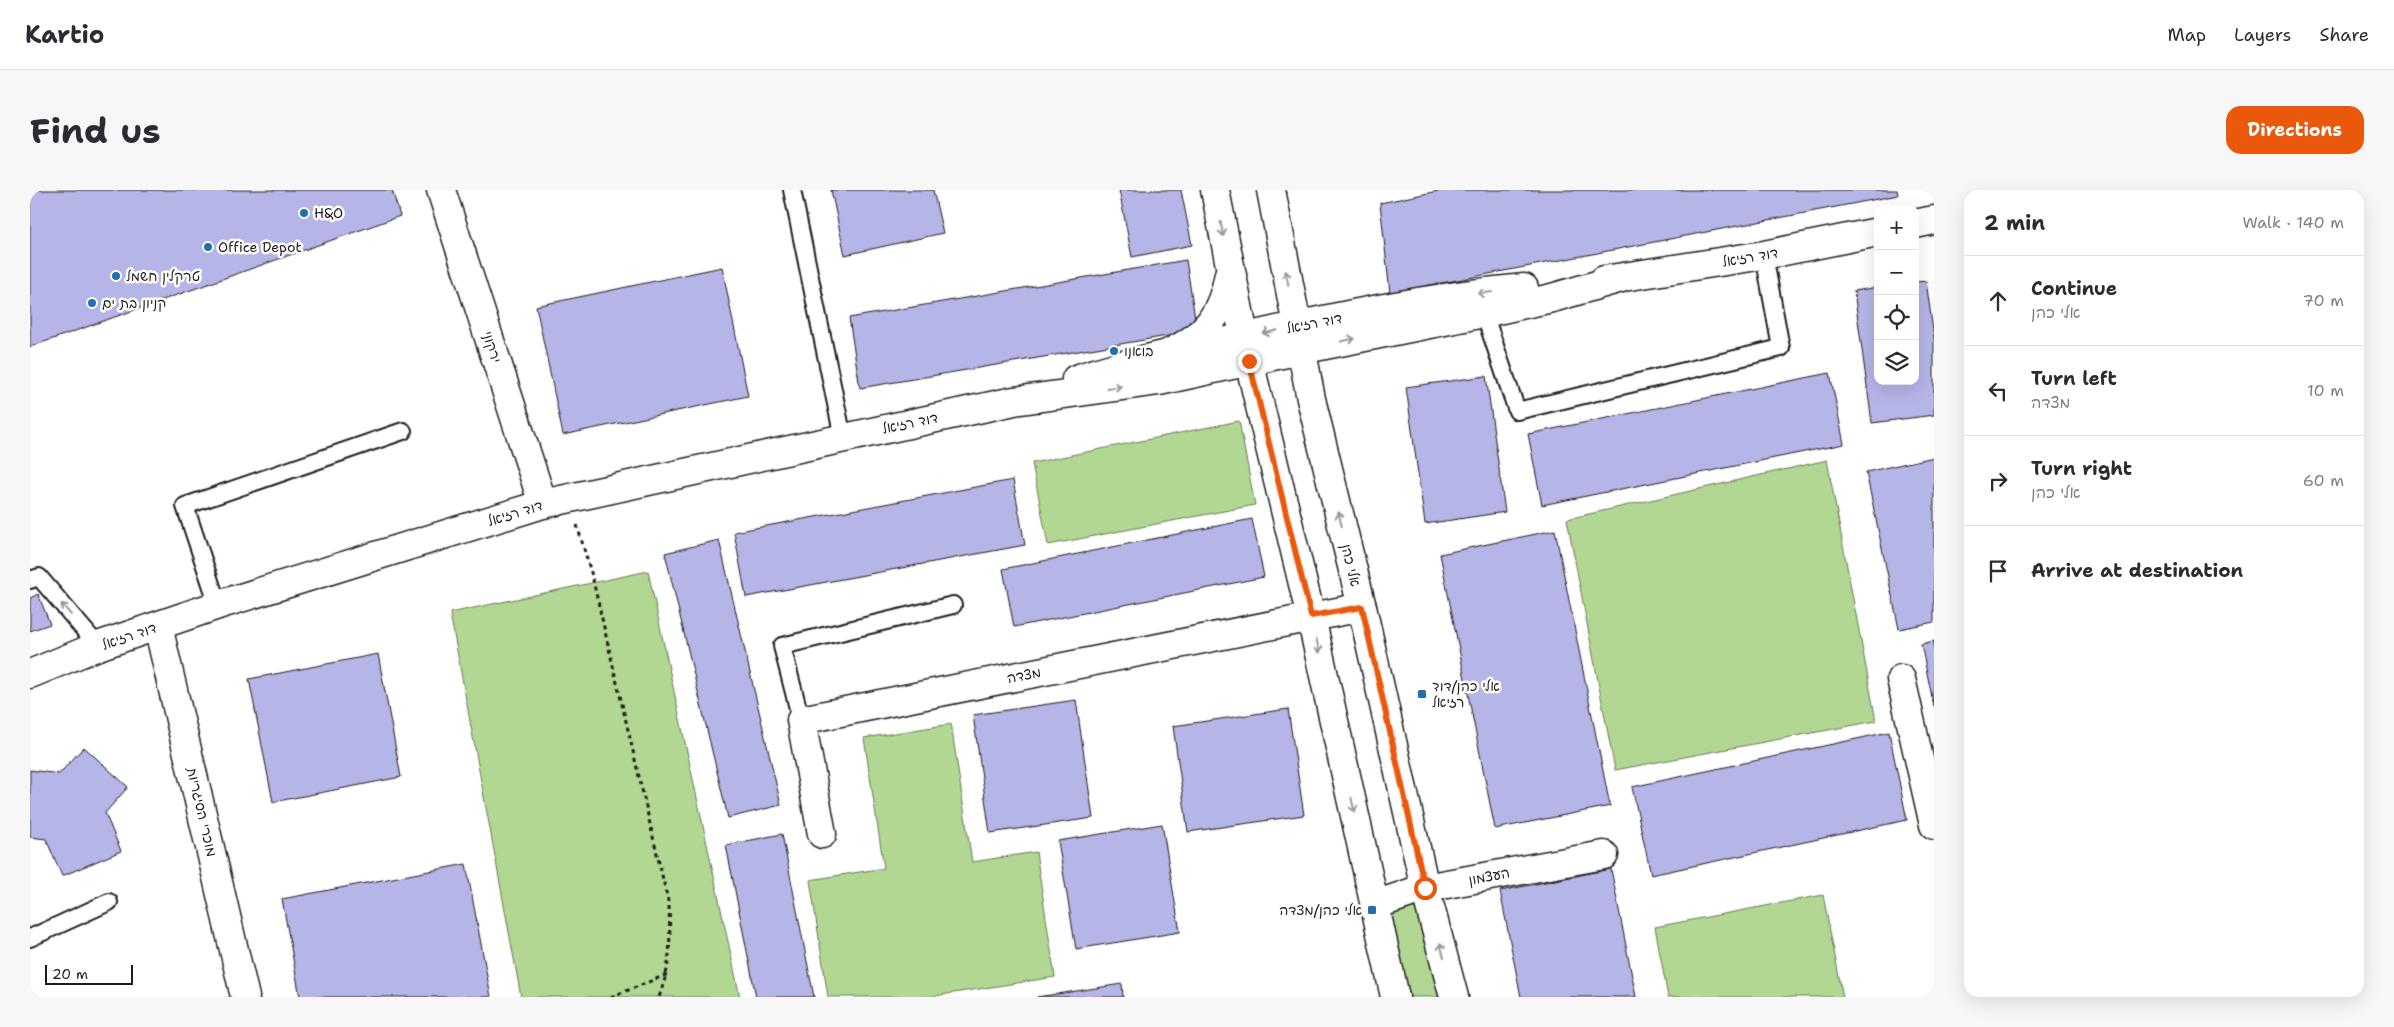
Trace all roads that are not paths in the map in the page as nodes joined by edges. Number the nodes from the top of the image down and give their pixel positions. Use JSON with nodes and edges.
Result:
{"nodes":[{"id":1,"x":441,"y":190,"type":"edge"},
{"id":2,"x":792,"y":190,"type":"edge"},
{"id":3,"x":1215,"y":190,"type":"edge"},
{"id":4,"x":1270,"y":190,"type":"edge"},
{"id":5,"x":1934,"y":220,"type":"edge"},
{"id":6,"x":1919,"y":223,"type":"edge"},
{"id":7,"x":1874,"y":233,"type":"edge"},
{"id":8,"x":1764,"y":255,"type":"junction"},
{"id":9,"x":1230,"y":268,"type":"junction"},
{"id":10,"x":1621,"y":278,"type":"junction"},
{"id":11,"x":1484,"y":313,"type":"junction"},
{"id":12,"x":1298,"y":338,"type":"junction"},
{"id":13,"x":1246,"y":349,"type":"junction"},
{"id":14,"x":1169,"y":353,"type":"junction"},
{"id":15,"x":1014,"y":400,"type":"junction"},
{"id":16,"x":403,"y":431,"type":"dead end"},
{"id":17,"x":843,"y":438,"type":"junction"},
{"id":18,"x":543,"y":504,"type":"junction"},
{"id":19,"x":30,"y":580,"type":"edge"},
{"id":20,"x":218,"y":605,"type":"junction"},
{"id":21,"x":953,"y":605,"type":"dead end"},
{"id":22,"x":1362,"y":607,"type":"junction"},
{"id":23,"x":1311,"y":616,"type":"junction"},
{"id":24,"x":158,"y":626,"type":"junction"},
{"id":25,"x":98,"y":646,"type":"junction"},
{"id":26,"x":30,"y":674,"type":"edge"},
{"id":27,"x":1901,"y":679,"type":"dead end"},
{"id":28,"x":801,"y":720,"type":"junction"},
{"id":29,"x":1930,"y":789,"type":"edge"},
{"id":30,"x":1934,"y":825,"type":"edge"},
{"id":31,"x":822,"y":834,"type":"dead end"},
{"id":32,"x":1604,"y":855,"type":"dead end"},
{"id":33,"x":1425,"y":888,"type":"junction"},
{"id":34,"x":109,"y":902,"type":"dead end"},
{"id":35,"x":1375,"y":905,"type":"junction"},
{"id":36,"x":30,"y":938,"type":"edge"},
{"id":37,"x":245,"y":997,"type":"edge"},
{"id":38,"x":1395,"y":997,"type":"edge"},
{"id":39,"x":1454,"y":997,"type":"edge"}],
"edges":[{"from":1,"to":18,"type":"street","name":"ירקוני"},
{"from":2,"to":17,"type":"lane"},
{"from":3,"to":9,"type":"street","one_way":true},
{"from":12,"to":4,"type":"street","name":"אלי כהן","one_way":true},
{"from":5,"to":6,"type":"street"},
{"from":7,"to":8,"type":"street","name":"דוד רזיאל"},
{"from":8,"to":10,"type":"street","name":"דוד רזיאל"},
{"from":8,"to":11,"type":"lane"},
{"from":9,"to":13,"type":"street"},
{"from":9,"to":14,"type":"street"},
{"from":10,"to":11,"type":"street","name":"דוד רזיאל"},
{"from":10,"to":12,"type":"street","name":"דוד רזיאל","one_way":true},
{"from":12,"to":11,"type":"street","name":"דוד רזיאל","one_way":true},
{"from":12,"to":13,"type":"street","name":"דוד רזיאל"},
{"from":22,"to":12,"type":"street","name":"אלי כהן","one_way":true},
{"from":13,"to":14,"type":"street","name":"דוד רזיאל"},
{"from":15,"to":13,"type":"street","name":"דוד רזיאל","one_way":true},
{"from":13,"to":23,"type":"street"},
{"from":14,"to":15,"type":"street","name":"דוד רזיאל"},
{"from":15,"to":17,"type":"street","name":"דוד רזיאל"},
{"from":16,"to":20,"type":"lane"},
{"from":17,"to":18,"type":"street","name":"דוד רזיאל"},
{"from":18,"to":20,"type":"street","name":"דוד רזיאל"},
{"from":25,"to":19,"type":"lane","one_way":true},
{"from":20,"to":24,"type":"street","name":"דוד רזיאל"},
{"from":21,"to":28,"type":"lane"},
{"from":22,"to":23,"type":"street","name":"מצדה"},
{"from":22,"to":33,"type":"street","name":"אלי כהן"},
{"from":23,"to":28,"type":"street","name":"מצדה"},
{"from":23,"to":35,"type":"street","one_way":true},
{"from":24,"to":25,"type":"street","name":"דוד רזיאל"},
{"from":24,"to":37,"type":"street","name":"מוכרי הסיגריות"},
{"from":25,"to":26,"type":"street","name":"דוד רזיאל"},
{"from":27,"to":29,"type":"street"},
{"from":28,"to":31,"type":"street"},
{"from":29,"to":30,"type":"street"},
{"from":32,"to":33,"type":"street","name":"העצמון"},
{"from":33,"to":35,"type":"street","name":"העצמון"},
{"from":39,"to":33,"type":"street","name":"אלי כהן","one_way":true},
{"from":34,"to":36,"type":"lane"},
{"from":35,"to":38,"type":"street"}]}
